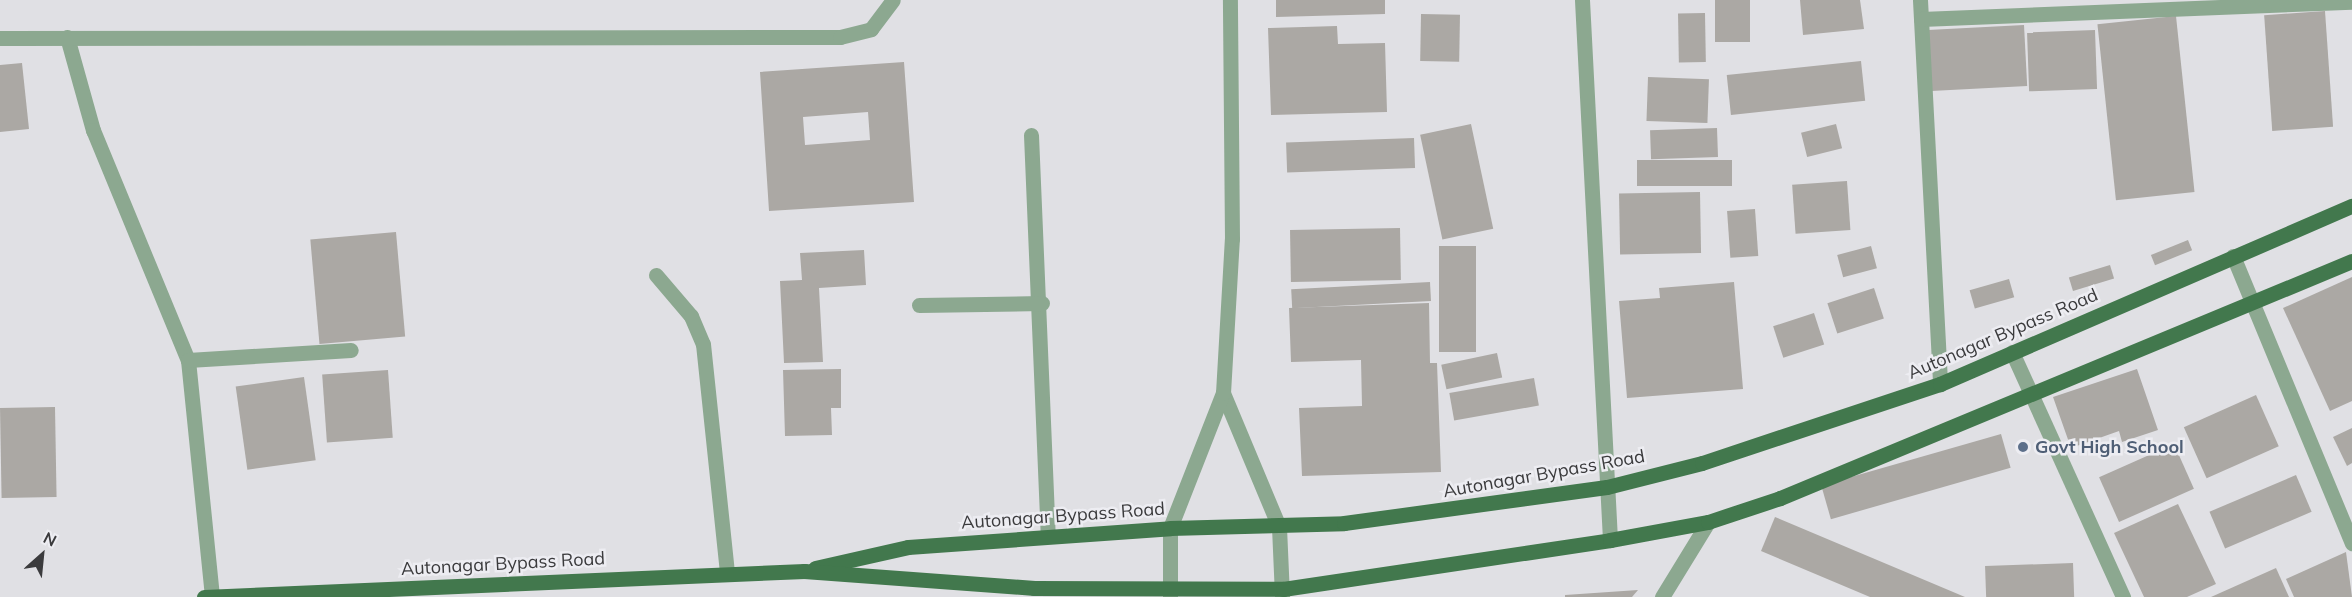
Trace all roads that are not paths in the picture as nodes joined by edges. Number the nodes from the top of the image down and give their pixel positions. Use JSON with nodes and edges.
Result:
{"nodes":[{"id":1,"x":893,"y":0,"type":"edge"},
{"id":2,"x":1230,"y":0,"type":"edge"},
{"id":3,"x":1582,"y":0,"type":"edge"},
{"id":4,"x":1920,"y":0,"type":"edge"},
{"id":5,"x":2352,"y":2,"type":"edge"},
{"id":6,"x":2242,"y":3,"type":"edge"},
{"id":7,"x":1921,"y":19,"type":"junction"},
{"id":8,"x":67,"y":37,"type":"junction"},
{"id":9,"x":0,"y":38,"type":"edge"},
{"id":10,"x":1031,"y":135,"type":"dead end"},
{"id":11,"x":2352,"y":206,"type":"edge"},
{"id":12,"x":2233,"y":256,"type":"junction"},
{"id":13,"x":2352,"y":261,"type":"edge"},
{"id":14,"x":656,"y":275,"type":"dead end"},
{"id":15,"x":1042,"y":303,"type":"junction"},
{"id":16,"x":2253,"y":304,"type":"junction"},
{"id":17,"x":919,"y":305,"type":"dead end"},
{"id":18,"x":351,"y":350,"type":"dead end"},
{"id":19,"x":2012,"y":352,"type":"junction"},
{"id":20,"x":188,"y":360,"type":"junction"},
{"id":21,"x":1940,"y":384,"type":"junction"},
{"id":22,"x":1223,"y":393,"type":"junction"},
{"id":23,"x":2030,"y":399,"type":"junction"},
{"id":24,"x":1607,"y":487,"type":"junction"},
{"id":25,"x":1708,"y":522,"type":"junction"},
{"id":26,"x":1279,"y":527,"type":"junction"},
{"id":27,"x":1170,"y":528,"type":"junction"},
{"id":28,"x":1048,"y":536,"type":"junction"},
{"id":29,"x":1610,"y":540,"type":"junction"},
{"id":30,"x":2352,"y":543,"type":"edge"},
{"id":31,"x":804,"y":571,"type":"junction"},
{"id":32,"x":727,"y":574,"type":"junction"},
{"id":33,"x":1283,"y":593,"type":"edge"},
{"id":34,"x":1170,"y":594,"type":"edge"},
{"id":35,"x":204,"y":597,"type":"edge"},
{"id":36,"x":212,"y":597,"type":"edge"},
{"id":37,"x":1662,"y":597,"type":"edge"},
{"id":38,"x":2123,"y":597,"type":"edge"}],
"edges":[{"from":1,"to":8,"type":"street"},
{"from":2,"to":22,"type":"street"},
{"from":3,"to":24,"type":"street"},
{"from":4,"to":7,"type":"street"},
{"from":5,"to":6,"type":"street"},
{"from":6,"to":7,"type":"street"},
{"from":7,"to":21,"type":"street"},
{"from":8,"to":9,"type":"street"},
{"from":8,"to":20,"type":"street"},
{"from":10,"to":15,"type":"street"},
{"from":11,"to":12,"type":"main road","name":"Autonagar Bypass Road"},
{"from":12,"to":16,"type":"street"},
{"from":12,"to":19,"type":"main road","name":"Autonagar Bypass Road"},
{"from":13,"to":16,"type":"main road","name":"Autonagar Bypass Road"},
{"from":14,"to":32,"type":"street"},
{"from":15,"to":17,"type":"street"},
{"from":15,"to":28,"type":"street"},
{"from":16,"to":23,"type":"main road","name":"Autonagar Bypass Road"},
{"from":16,"to":30,"type":"street"},
{"from":18,"to":20,"type":"street"},
{"from":19,"to":21,"type":"main road","name":"Autonagar Bypass Road"},
{"from":19,"to":23,"type":"street"},
{"from":20,"to":36,"type":"street"},
{"from":21,"to":24,"type":"main road","name":"Autonagar Bypass Road"},
{"from":22,"to":26,"type":"street"},
{"from":22,"to":27,"type":"street"},
{"from":23,"to":25,"type":"main road","name":"Autonagar Bypass Road"},
{"from":23,"to":38,"type":"street"},
{"from":24,"to":26,"type":"main road","name":"Autonagar Bypass Road"},
{"from":24,"to":29,"type":"street"},
{"from":25,"to":29,"type":"main road","name":"Autonagar Bypass Road"},
{"from":25,"to":37,"type":"street"},
{"from":26,"to":27,"type":"main road","name":"Autonagar Bypass Road"},
{"from":26,"to":33,"type":"street"},
{"from":27,"to":28,"type":"main road","name":"Autonagar Bypass Road"},
{"from":27,"to":34,"type":"street"},
{"from":28,"to":31,"type":"main road","name":"Autonagar Bypass Road"},
{"from":29,"to":33,"type":"main road","name":"Autonagar Bypass Road"},
{"from":31,"to":32,"type":"main road","name":"Autonagar Bypass Road"},
{"from":31,"to":34,"type":"main road","name":"Autonagar Bypass Road"},
{"from":32,"to":36,"type":"main road","name":"Autonagar Bypass Road"},
{"from":33,"to":34,"type":"main road","name":"Autonagar Bypass Road"},
{"from":35,"to":36,"type":"main road","name":"Autonagar Bypass Road"}]}
